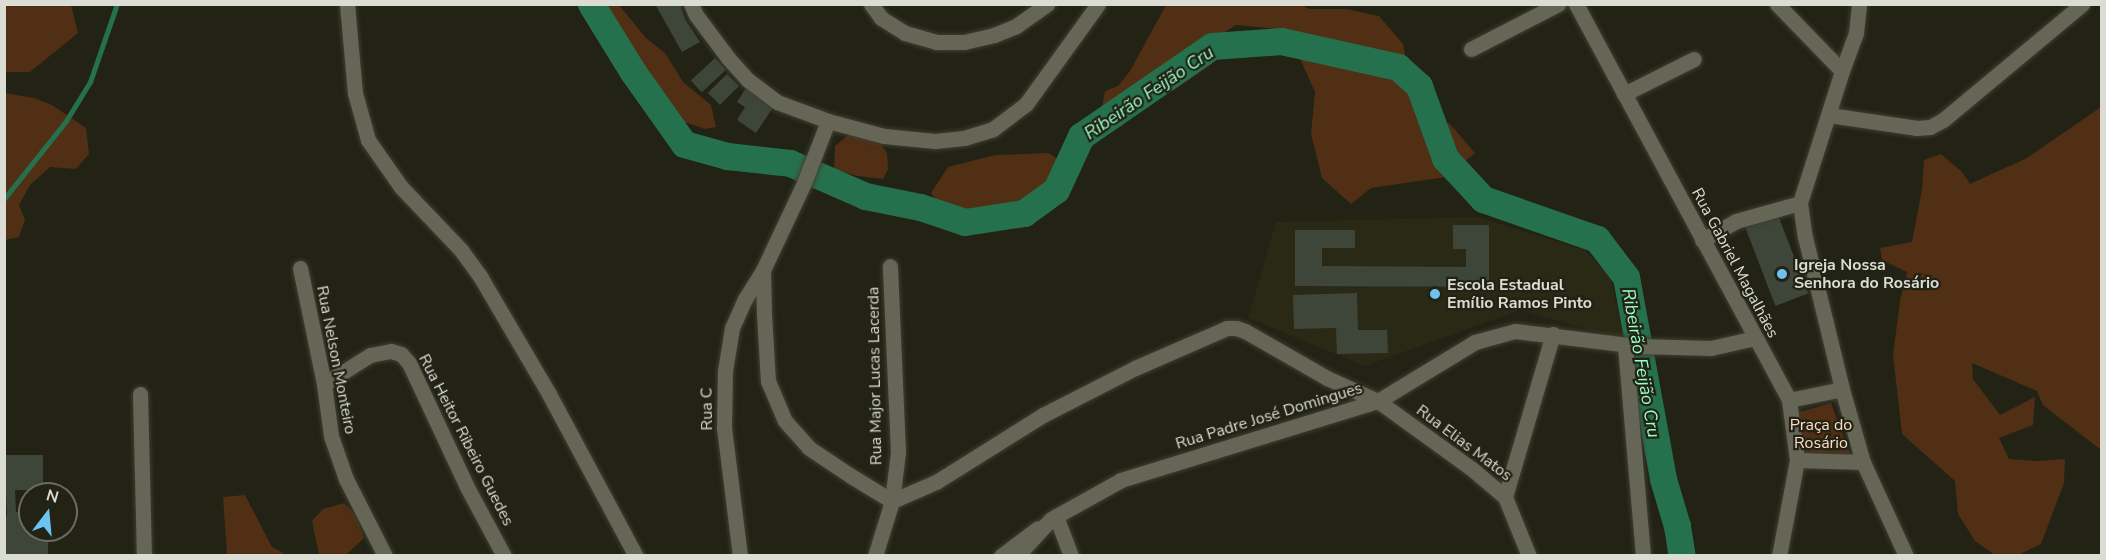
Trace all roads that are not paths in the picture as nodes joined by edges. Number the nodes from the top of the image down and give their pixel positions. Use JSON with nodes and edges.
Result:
{"nodes":[{"id":1,"x":347,"y":4,"type":"edge"},
{"id":2,"x":691,"y":4,"type":"edge"},
{"id":3,"x":871,"y":4,"type":"edge"},
{"id":4,"x":1047,"y":4,"type":"edge"},
{"id":5,"x":1098,"y":4,"type":"edge"},
{"id":6,"x":1558,"y":4,"type":"edge"},
{"id":7,"x":1576,"y":4,"type":"edge"},
{"id":8,"x":1777,"y":4,"type":"edge"},
{"id":9,"x":1859,"y":4,"type":"edge"},
{"id":10,"x":2082,"y":4,"type":"edge"},
{"id":11,"x":1471,"y":49,"type":"dead end"},
{"id":12,"x":1694,"y":59,"type":"dead end"},
{"id":13,"x":1842,"y":71,"type":"junction"},
{"id":14,"x":1624,"y":94,"type":"junction"},
{"id":15,"x":1828,"y":115,"type":"junction"},
{"id":16,"x":828,"y":121,"type":"junction"},
{"id":17,"x":1800,"y":203,"type":"junction"},
{"id":18,"x":1702,"y":240,"type":"junction"},
{"id":19,"x":890,"y":266,"type":"dead end"},
{"id":20,"x":300,"y":268,"type":"dead end"},
{"id":21,"x":763,"y":270,"type":"junction"},
{"id":22,"x":1553,"y":334,"type":"junction"},
{"id":23,"x":1755,"y":338,"type":"junction"},
{"id":24,"x":1631,"y":346,"type":"junction"},
{"id":25,"x":324,"y":384,"type":"junction"},
{"id":26,"x":1842,"y":389,"type":"junction"},
{"id":27,"x":140,"y":394,"type":"dead end"},
{"id":28,"x":1789,"y":400,"type":"junction"},
{"id":29,"x":1378,"y":401,"type":"junction"},
{"id":30,"x":1797,"y":460,"type":"junction"},
{"id":31,"x":1863,"y":462,"type":"junction"},
{"id":32,"x":1505,"y":496,"type":"junction"},
{"id":33,"x":891,"y":501,"type":"junction"},
{"id":34,"x":1054,"y":517,"type":"junction"},
{"id":35,"x":144,"y":555,"type":"edge"},
{"id":36,"x":385,"y":555,"type":"edge"},
{"id":37,"x":504,"y":555,"type":"edge"},
{"id":38,"x":636,"y":555,"type":"edge"},
{"id":39,"x":740,"y":555,"type":"edge"},
{"id":40,"x":875,"y":555,"type":"edge"},
{"id":41,"x":1001,"y":555,"type":"edge"},
{"id":42,"x":1017,"y":555,"type":"edge"},
{"id":43,"x":1071,"y":555,"type":"edge"},
{"id":44,"x":1529,"y":555,"type":"edge"},
{"id":45,"x":1643,"y":555,"type":"edge"},
{"id":46,"x":1779,"y":555,"type":"edge"},
{"id":47,"x":1906,"y":555,"type":"edge"}],
"edges":[{"from":1,"to":38,"type":"street"},
{"from":2,"to":16,"type":"street"},
{"from":3,"to":4,"type":"street"},
{"from":5,"to":16,"type":"street"},
{"from":6,"to":11,"type":"street"},
{"from":7,"to":14,"type":"street","name":"Rua Gabriel Magalhães"},
{"from":8,"to":13,"type":"street"},
{"from":9,"to":13,"type":"street"},
{"from":10,"to":15,"type":"street"},
{"from":12,"to":14,"type":"street"},
{"from":13,"to":15,"type":"street"},
{"from":14,"to":18,"type":"street","name":"Rua Gabriel Magalhães"},
{"from":15,"to":17,"type":"street"},
{"from":16,"to":21,"type":"street","name":"Rua C"},
{"from":17,"to":18,"type":"street"},
{"from":17,"to":26,"type":"street"},
{"from":18,"to":23,"type":"street","name":"Rua Gabriel Magalhães"},
{"from":19,"to":33,"type":"street","name":"Rua Major Lucas Lacerda"},
{"from":20,"to":25,"type":"street","name":"Rua Nelson Monteiro"},
{"from":21,"to":33,"type":"street"},
{"from":21,"to":39,"type":"street","name":"Rua C"},
{"from":22,"to":24,"type":"street","name":"Rua Padre José Domingues"},
{"from":22,"to":29,"type":"street","name":"Rua Padre José Domingues"},
{"from":22,"to":32,"type":"street"},
{"from":23,"to":24,"type":"street","name":"Rua Padre José Domingues"},
{"from":23,"to":28,"type":"street","name":"Rua Gabriel Magalhães"},
{"from":24,"to":45,"type":"street"},
{"from":25,"to":36,"type":"street","name":"Rua Nelson Monteiro"},
{"from":25,"to":37,"type":"street","name":"Rua Heitor Ribeiro Guedes"},
{"from":26,"to":28,"type":"street"},
{"from":26,"to":31,"type":"street"},
{"from":27,"to":35,"type":"street"},
{"from":28,"to":30,"type":"street","name":"Rua Gabriel Magalhães"},
{"from":29,"to":32,"type":"street","name":"Rua Elias Matos"},
{"from":29,"to":33,"type":"street","name":"Rua Elias Matos"},
{"from":29,"to":34,"type":"street","name":"Rua Padre José Domingues"},
{"from":30,"to":31,"type":"street"},
{"from":30,"to":46,"type":"street","name":"Rua Gabriel Magalhães"},
{"from":31,"to":47,"type":"street"},
{"from":32,"to":44,"type":"street","name":"Rua Elias Matos"},
{"from":33,"to":40,"type":"street","name":"Rua Major Lucas Lacerda"},
{"from":34,"to":41,"type":"street"},
{"from":34,"to":42,"type":"street","name":"Rua Padre José Domingues"},
{"from":34,"to":43,"type":"street"}]}
